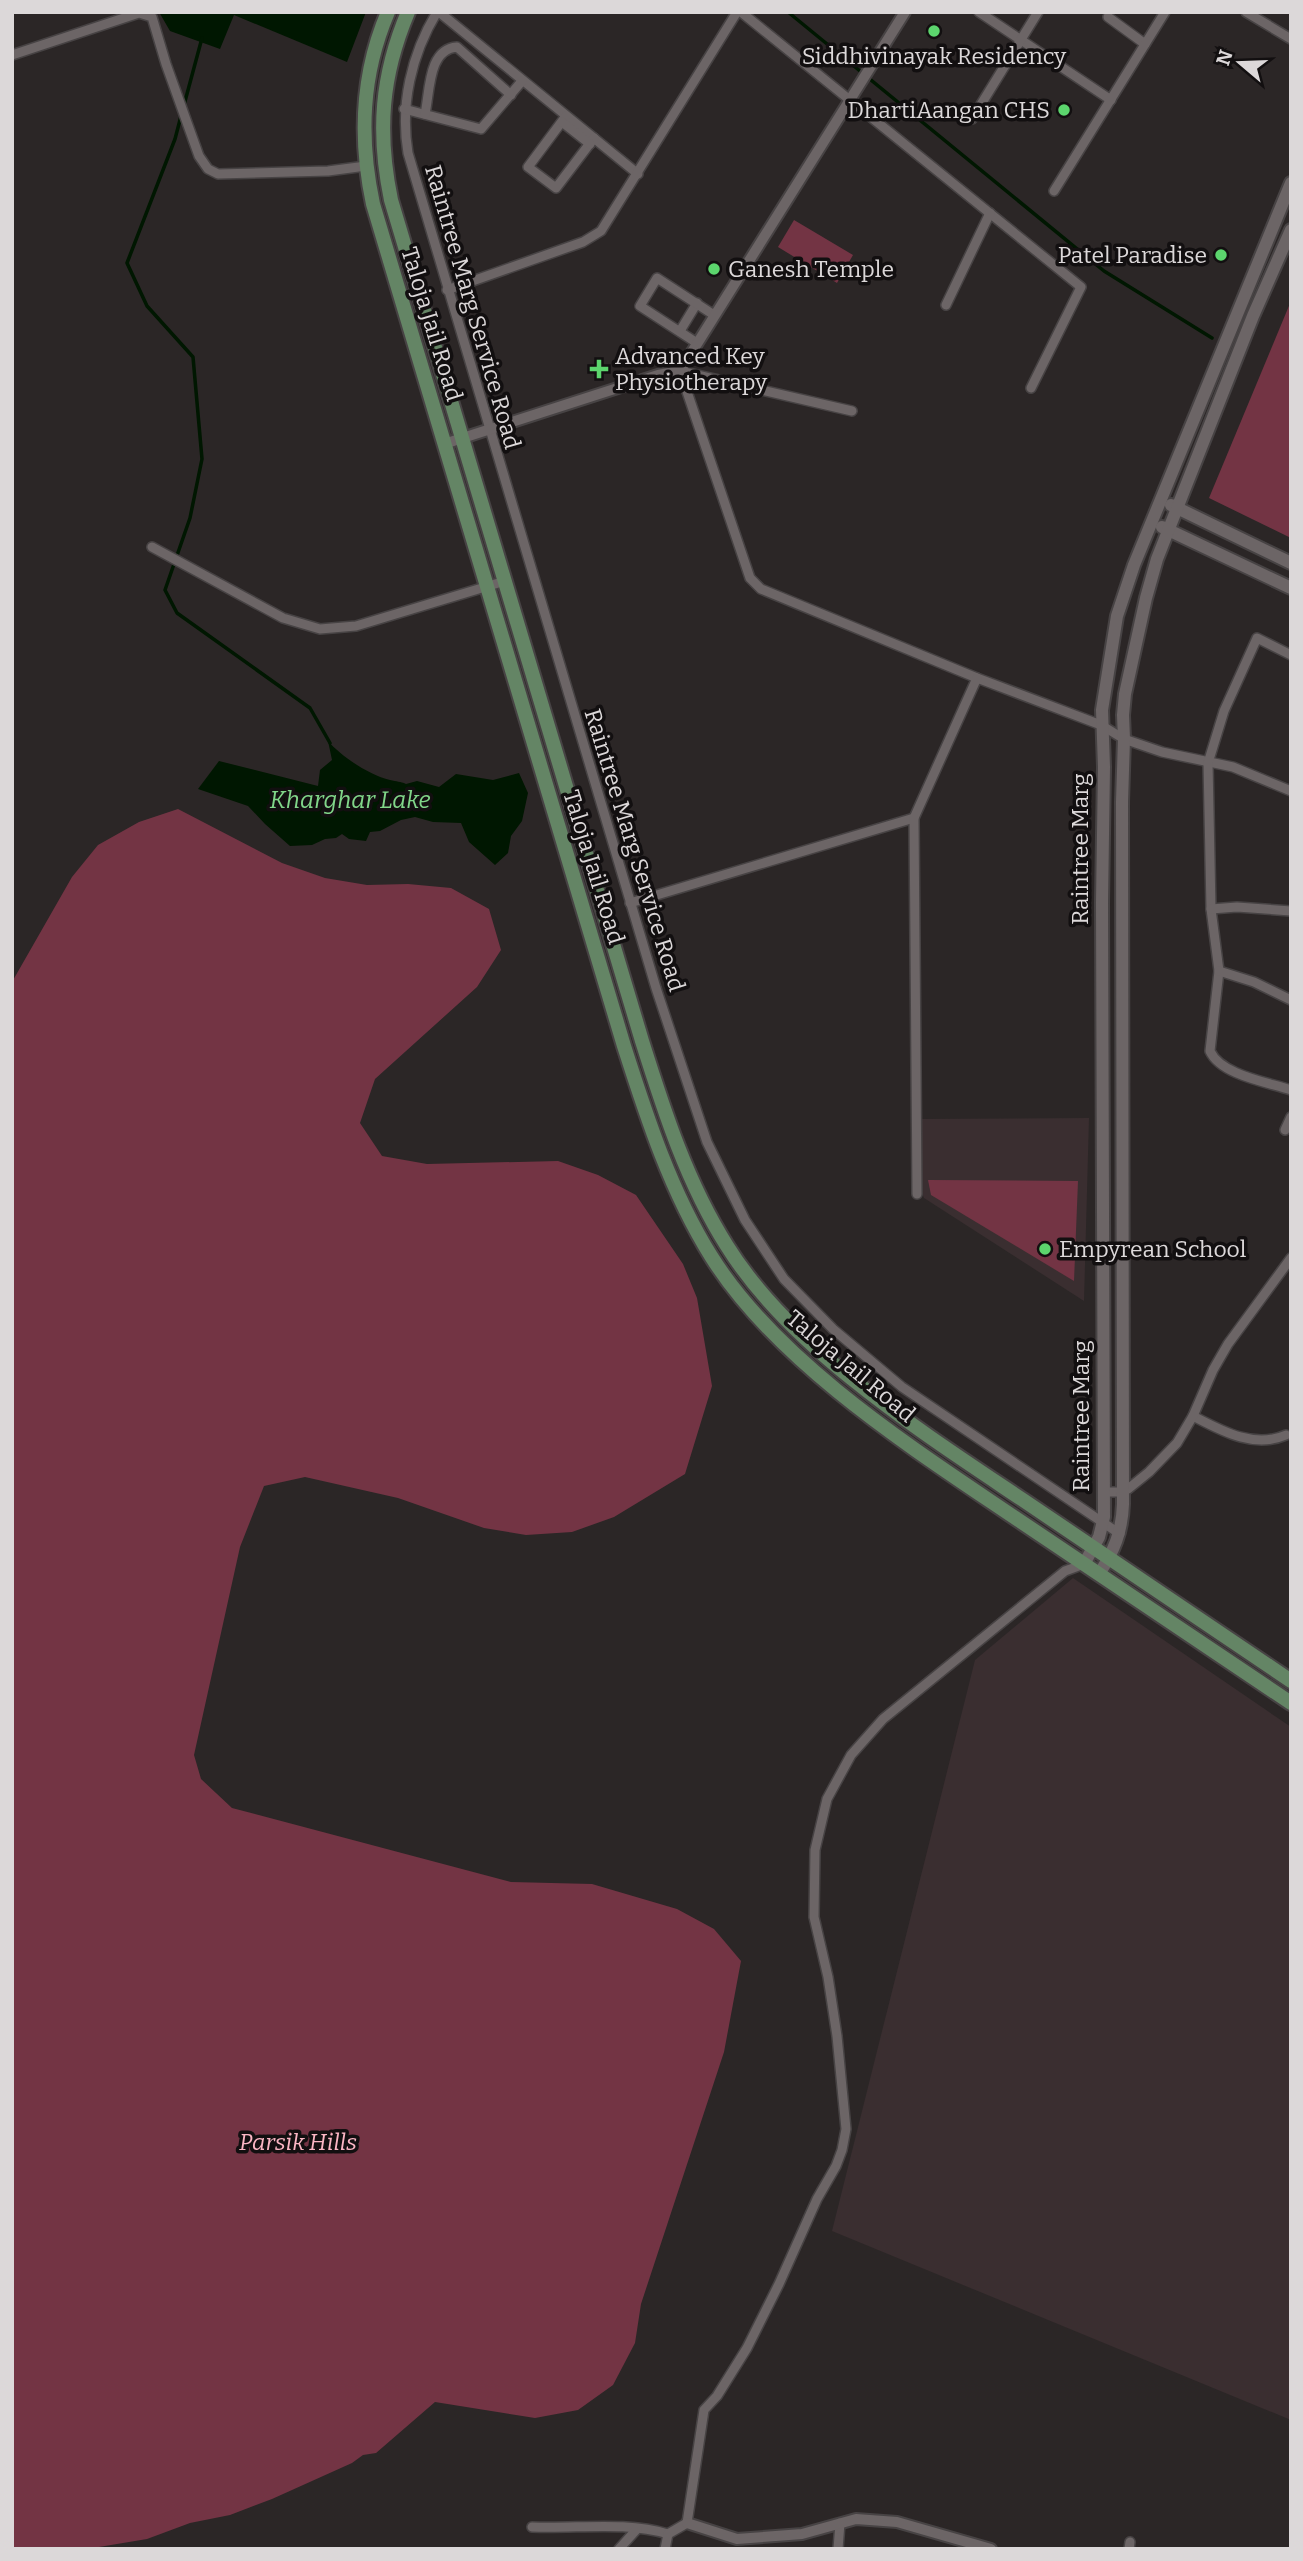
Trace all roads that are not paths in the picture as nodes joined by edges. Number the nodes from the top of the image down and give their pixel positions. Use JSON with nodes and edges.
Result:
{"nodes":[{"id":1,"x":388,"y":12,"type":"edge"},
{"id":2,"x":408,"y":12,"type":"edge"},
{"id":3,"x":438,"y":12,"type":"edge"},
{"id":4,"x":739,"y":12,"type":"edge"},
{"id":5,"x":905,"y":12,"type":"edge"},
{"id":6,"x":979,"y":12,"type":"edge"},
{"id":7,"x":1038,"y":12,"type":"edge"},
{"id":8,"x":1165,"y":12,"type":"edge"},
{"id":9,"x":1246,"y":12,"type":"edge"},
{"id":10,"x":1108,"y":17,"type":"dead end"},
{"id":11,"x":1291,"y":39,"type":"edge"},
{"id":12,"x":1020,"y":41,"type":"junction"},
{"id":13,"x":1145,"y":44,"type":"junction"},
{"id":14,"x":12,"y":55,"type":"edge"},
{"id":15,"x":522,"y":81,"type":"junction"},
{"id":16,"x":511,"y":95,"type":"junction"},
{"id":17,"x":852,"y":96,"type":"junction"},
{"id":18,"x":1111,"y":100,"type":"junction"},
{"id":19,"x":404,"y":109,"type":"junction"},
{"id":20,"x":425,"y":114,"type":"junction"},
{"id":21,"x":564,"y":119,"type":"junction"},
{"id":22,"x":972,"y":119,"type":"dead end"},
{"id":23,"x":592,"y":141,"type":"junction"},
{"id":24,"x":366,"y":166,"type":"junction"},
{"id":25,"x":638,"y":174,"type":"junction"},
{"id":26,"x":1291,"y":183,"type":"edge"},
{"id":27,"x":1054,"y":191,"type":"dead end"},
{"id":28,"x":1287,"y":199,"type":"edge"},
{"id":29,"x":990,"y":213,"type":"junction"},
{"id":30,"x":1291,"y":230,"type":"edge"},
{"id":31,"x":447,"y":290,"type":"junction"},
{"id":32,"x":697,"y":303,"type":"junction"},
{"id":33,"x":946,"y":305,"type":"dead end"},
{"id":34,"x":714,"y":315,"type":"junction"},
{"id":35,"x":680,"y":331,"type":"junction"},
{"id":36,"x":697,"y":343,"type":"junction"},
{"id":37,"x":680,"y":371,"type":"junction"},
{"id":38,"x":1031,"y":388,"type":"dead end"},
{"id":39,"x":852,"y":411,"type":"dead end"},
{"id":40,"x":489,"y":429,"type":"junction"},
{"id":41,"x":462,"y":438,"type":"junction"},
{"id":42,"x":444,"y":444,"type":"junction"},
{"id":43,"x":1161,"y":502,"type":"junction"},
{"id":44,"x":1178,"y":508,"type":"junction"},
{"id":45,"x":1151,"y":521,"type":"junction"},
{"id":46,"x":1169,"y":530,"type":"junction"},
{"id":47,"x":152,"y":547,"type":"dead end"},
{"id":48,"x":1291,"y":563,"type":"edge"},
{"id":49,"x":505,"y":581,"type":"junction"},
{"id":50,"x":487,"y":586,"type":"junction"},
{"id":51,"x":1291,"y":588,"type":"edge"},
{"id":52,"x":1291,"y":656,"type":"edge"},
{"id":53,"x":977,"y":678,"type":"junction"},
{"id":54,"x":1101,"y":725,"type":"junction"},
{"id":55,"x":1124,"y":739,"type":"junction"},
{"id":56,"x":1208,"y":763,"type":"junction"},
{"id":57,"x":1291,"y":791,"type":"edge"},
{"id":58,"x":914,"y":818,"type":"junction"},
{"id":59,"x":630,"y":903,"type":"junction"},
{"id":60,"x":1211,"y":909,"type":"junction"},
{"id":61,"x":1291,"y":911,"type":"edge"},
{"id":62,"x":1219,"y":971,"type":"junction"},
{"id":63,"x":1291,"y":1000,"type":"edge"},
{"id":64,"x":1291,"y":1090,"type":"edge"},
{"id":65,"x":1291,"y":1117,"type":"edge"},
{"id":66,"x":1285,"y":1130,"type":"dead end"},
{"id":67,"x":917,"y":1194,"type":"dead end"},
{"id":68,"x":1291,"y":1258,"type":"edge"},
{"id":69,"x":1193,"y":1416,"type":"junction"},
{"id":70,"x":1286,"y":1435,"type":"dead end"},
{"id":71,"x":1104,"y":1492,"type":"junction"},
{"id":72,"x":1123,"y":1492,"type":"junction"},
{"id":73,"x":1102,"y":1523,"type":"junction"},
{"id":74,"x":1119,"y":1534,"type":"junction"},
{"id":75,"x":1094,"y":1548,"type":"junction"},
{"id":76,"x":1109,"y":1558,"type":"junction"},
{"id":77,"x":1084,"y":1564,"type":"junction"},
{"id":78,"x":1099,"y":1574,"type":"junction"},
{"id":79,"x":1291,"y":1681,"type":"edge"},
{"id":80,"x":1291,"y":1703,"type":"edge"},
{"id":81,"x":687,"y":2523,"type":"junction"},
{"id":82,"x":840,"y":2523,"type":"junction"},
{"id":83,"x":533,"y":2527,"type":"dead end"},
{"id":84,"x":637,"y":2529,"type":"junction"},
{"id":85,"x":668,"y":2534,"type":"junction"},
{"id":86,"x":619,"y":2549,"type":"edge"},
{"id":87,"x":665,"y":2549,"type":"edge"},
{"id":88,"x":838,"y":2549,"type":"edge"},
{"id":89,"x":991,"y":2549,"type":"edge"}],
"edges":[{"from":1,"to":24,"type":"main road","name":"Taloja Jail Road"},
{"from":2,"to":41,"type":"main road","name":"Taloja Jail Road"},
{"from":3,"to":15,"type":"street"},
{"from":3,"to":19,"type":"street","name":"Raintree Marg Service Road"},
{"from":4,"to":17,"type":"street"},
{"from":4,"to":25,"type":"street"},
{"from":5,"to":17,"type":"street"},
{"from":6,"to":12,"type":"street"},
{"from":7,"to":12,"type":"street"},
{"from":8,"to":13,"type":"street"},
{"from":9,"to":11,"type":"street"},
{"from":10,"to":13,"type":"street"},
{"from":12,"to":18,"type":"street"},
{"from":12,"to":22,"type":"street"},
{"from":13,"to":18,"type":"street"},
{"from":14,"to":24,"type":"street"},
{"from":15,"to":16,"type":"street"},
{"from":15,"to":21,"type":"street"},
{"from":16,"to":20,"type":"street"},
{"from":16,"to":20,"type":"street"},
{"from":17,"to":29,"type":"street"},
{"from":17,"to":34,"type":"street"},
{"from":18,"to":27,"type":"street"},
{"from":19,"to":20,"type":"street"},
{"from":19,"to":31,"type":"street","name":"Raintree Marg Service Road"},
{"from":21,"to":23,"type":"street"},
{"from":21,"to":23,"type":"street"},
{"from":23,"to":25,"type":"street"},
{"from":24,"to":42,"type":"main road","name":"Taloja Jail Road"},
{"from":25,"to":31,"type":"street"},
{"from":26,"to":28,"type":"main road","name":"Raintree Marg"},
{"from":28,"to":43,"type":"main road","name":"Raintree Marg"},
{"from":29,"to":33,"type":"street"},
{"from":29,"to":38,"type":"street"},
{"from":30,"to":44,"type":"main road","name":"Raintree Marg"},
{"from":31,"to":40,"type":"street","name":"Raintree Marg Service Road"},
{"from":32,"to":34,"type":"street"},
{"from":32,"to":35,"type":"street"},
{"from":32,"to":35,"type":"street"},
{"from":34,"to":36,"type":"street"},
{"from":35,"to":36,"type":"street"},
{"from":36,"to":37,"type":"street"},
{"from":37,"to":39,"type":"street"},
{"from":37,"to":40,"type":"street"},
{"from":37,"to":53,"type":"street"},
{"from":40,"to":41,"type":"street"},
{"from":40,"to":59,"type":"street","name":"Raintree Marg Service Road"},
{"from":41,"to":42,"type":"street"},
{"from":41,"to":49,"type":"main road","name":"Taloja Jail Road"},
{"from":42,"to":50,"type":"main road","name":"Taloja Jail Road"},
{"from":43,"to":44,"type":"main road"},
{"from":43,"to":45,"type":"main road","name":"Raintree Marg"},
{"from":44,"to":46,"type":"main road","name":"Raintree Marg"},
{"from":44,"to":48,"type":"main road"},
{"from":45,"to":46,"type":"main road"},
{"from":45,"to":54,"type":"main road","name":"Raintree Marg"},
{"from":46,"to":51,"type":"main road"},
{"from":46,"to":55,"type":"main road","name":"Raintree Marg"},
{"from":47,"to":50,"type":"street"},
{"from":49,"to":50,"type":"street"},
{"from":49,"to":75,"type":"main road","name":"Taloja Jail Road"},
{"from":50,"to":77,"type":"main road","name":"Taloja Jail Road"},
{"from":52,"to":56,"type":"street"},
{"from":53,"to":54,"type":"street"},
{"from":53,"to":58,"type":"street"},
{"from":54,"to":55,"type":"street"},
{"from":54,"to":71,"type":"main road","name":"Raintree Marg"},
{"from":55,"to":56,"type":"street"},
{"from":55,"to":72,"type":"main road","name":"Raintree Marg"},
{"from":56,"to":57,"type":"street"},
{"from":56,"to":60,"type":"street"},
{"from":58,"to":59,"type":"street"},
{"from":58,"to":67,"type":"street"},
{"from":59,"to":73,"type":"street","name":"Raintree Marg Service Road"},
{"from":60,"to":61,"type":"street"},
{"from":60,"to":62,"type":"street"},
{"from":62,"to":63,"type":"street"},
{"from":62,"to":64,"type":"street"},
{"from":65,"to":66,"type":"street"},
{"from":68,"to":69,"type":"street"},
{"from":69,"to":70,"type":"street"},
{"from":69,"to":72,"type":"street"},
{"from":71,"to":72,"type":"street"},
{"from":71,"to":73,"type":"main road","name":"Raintree Marg"},
{"from":72,"to":74,"type":"main road","name":"Raintree Marg"},
{"from":73,"to":74,"type":"street","name":"Raintree Marg Service Road"},
{"from":73,"to":75,"type":"main road","name":"Raintree Marg"},
{"from":74,"to":76,"type":"main road","name":"Raintree Marg"},
{"from":75,"to":76,"type":"main road"},
{"from":75,"to":77,"type":"main road","name":"Raintree Marg"},
{"from":76,"to":78,"type":"main road","name":"Raintree Marg"},
{"from":76,"to":79,"type":"main road"},
{"from":77,"to":78,"type":"main road"},
{"from":77,"to":81,"type":"street"},
{"from":78,"to":80,"type":"main road"},
{"from":81,"to":82,"type":"street"},
{"from":81,"to":85,"type":"street"},
{"from":82,"to":88,"type":"street"},
{"from":82,"to":89,"type":"street"},
{"from":83,"to":84,"type":"street"},
{"from":84,"to":85,"type":"street"},
{"from":84,"to":86,"type":"street"},
{"from":85,"to":87,"type":"street"}]}
